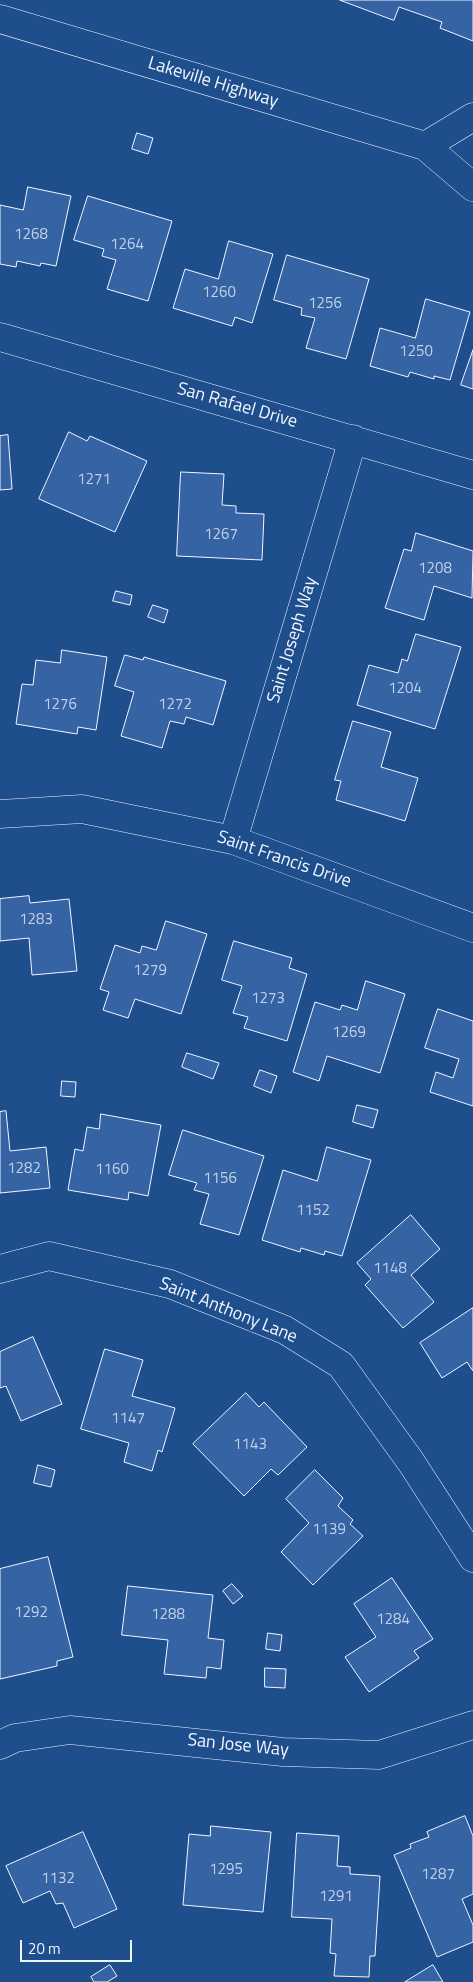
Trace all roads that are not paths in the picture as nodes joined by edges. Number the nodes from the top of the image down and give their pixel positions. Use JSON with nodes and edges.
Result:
{"nodes":[{"id":1,"x":0,"y":19,"type":"edge"},
{"id":2,"x":473,"y":117,"type":"edge"},
{"id":3,"x":425,"y":146,"type":"junction"},
{"id":4,"x":473,"y":187,"type":"edge"},
{"id":5,"x":0,"y":338,"type":"edge"},
{"id":6,"x":353,"y":439,"type":"junction"},
{"id":7,"x":473,"y":475,"type":"edge"},
{"id":8,"x":0,"y":814,"type":"edge"},
{"id":9,"x":233,"y":840,"type":"junction"},
{"id":10,"x":473,"y":928,"type":"edge"},
{"id":11,"x":0,"y":1269,"type":"edge"},
{"id":12,"x":473,"y":1558,"type":"edge"},
{"id":13,"x":473,"y":1725,"type":"edge"},
{"id":14,"x":0,"y":1745,"type":"edge"}],
"edges":[{"from":1,"to":3,"type":"street","name":"Lakeville Highway"},
{"from":2,"to":3,"type":"street"},
{"from":3,"to":4,"type":"street","name":"Lakeville Highway"},
{"from":5,"to":6,"type":"street","name":"San Rafael Drive"},
{"from":6,"to":7,"type":"street","name":"San Rafael Drive"},
{"from":6,"to":9,"type":"street","name":"Saint Joseph Way"},
{"from":8,"to":9,"type":"street","name":"Saint Francis Drive"},
{"from":9,"to":10,"type":"street","name":"Saint Francis Drive"},
{"from":11,"to":12,"type":"street","name":"Saint Anthony Lane"},
{"from":13,"to":14,"type":"street","name":"San Jose Way"}]}
